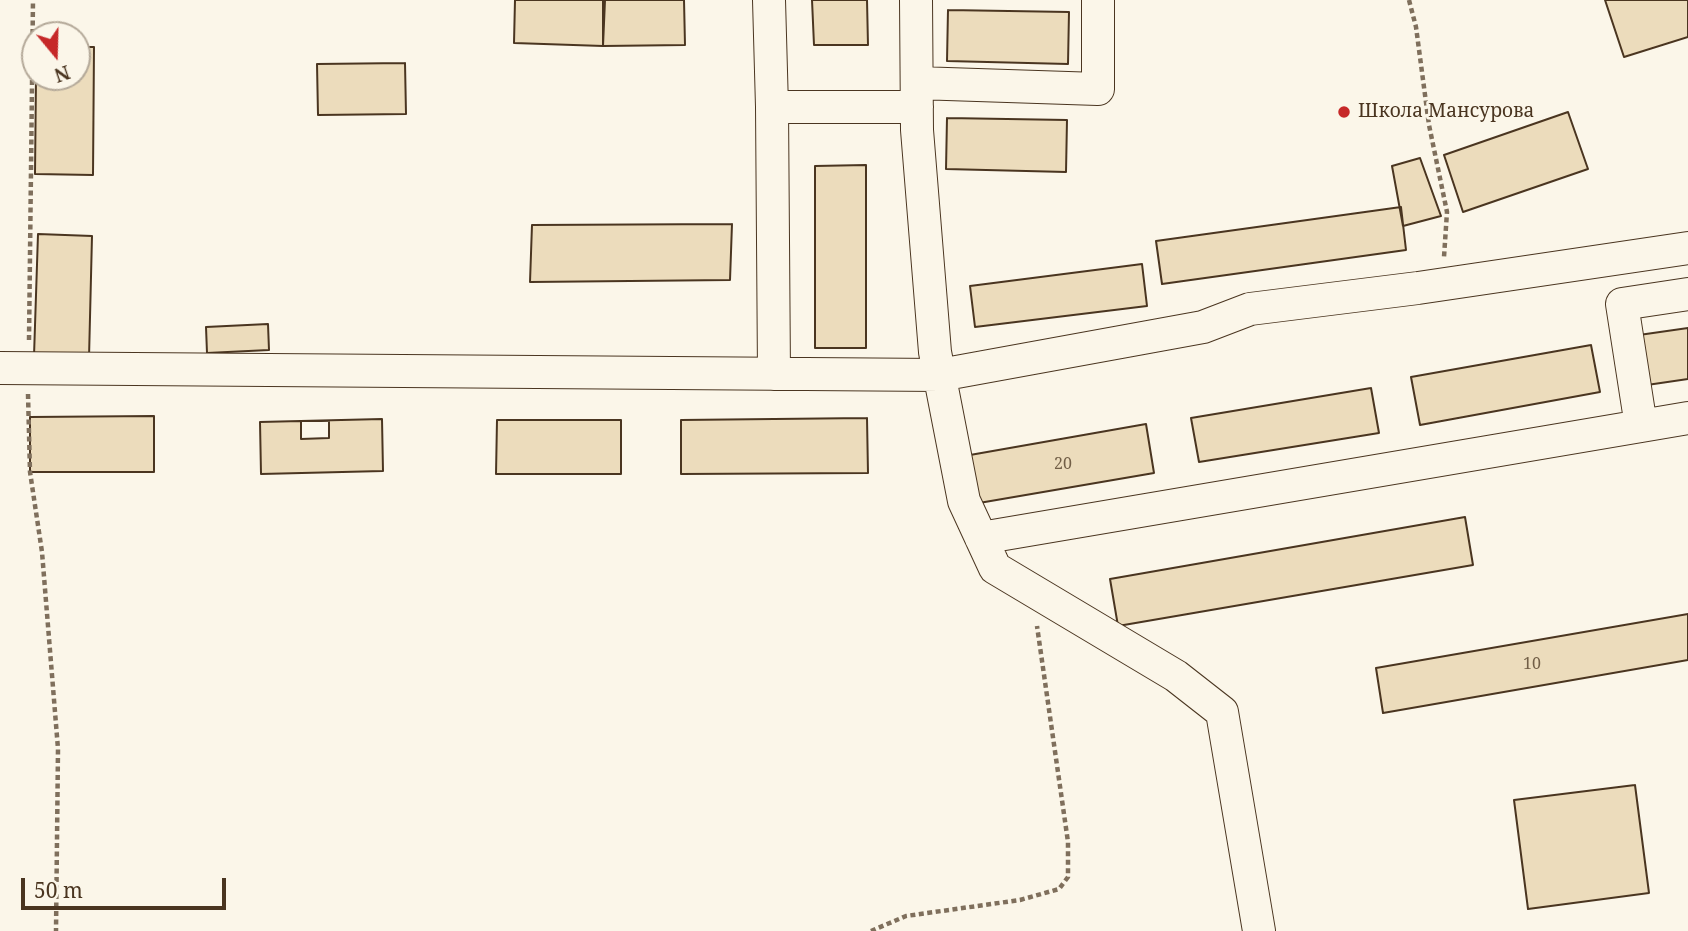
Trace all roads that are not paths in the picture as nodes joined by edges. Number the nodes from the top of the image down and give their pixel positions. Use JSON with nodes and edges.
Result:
{"nodes":[{"id":1,"x":769,"y":0,"type":"edge"},
{"id":2,"x":916,"y":0,"type":"edge"},
{"id":3,"x":1098,"y":0,"type":"edge"},
{"id":4,"x":917,"y":95,"type":"junction"},
{"id":5,"x":772,"y":107,"type":"junction"},
{"id":6,"x":1688,"y":248,"type":"edge"},
{"id":7,"x":1688,"y":294,"type":"edge"},
{"id":8,"x":14,"y":368,"type":"edge"},
{"id":9,"x":774,"y":374,"type":"junction"},
{"id":10,"x":940,"y":375,"type":"junction"},
{"id":11,"x":1688,"y":418,"type":"edge"},
{"id":12,"x":1641,"y":426,"type":"junction"},
{"id":13,"x":981,"y":537,"type":"junction"},
{"id":14,"x":1259,"y":931,"type":"edge"}],
"edges":[{"from":1,"to":5,"type":"street"},
{"from":2,"to":4,"type":"street"},
{"from":3,"to":4,"type":"street"},
{"from":4,"to":5,"type":"street"},
{"from":4,"to":10,"type":"street"},
{"from":5,"to":9,"type":"street"},
{"from":6,"to":10,"type":"street"},
{"from":7,"to":12,"type":"street"},
{"from":8,"to":9,"type":"street"},
{"from":9,"to":10,"type":"street"},
{"from":10,"to":13,"type":"street"},
{"from":11,"to":12,"type":"street"},
{"from":12,"to":13,"type":"street"},
{"from":13,"to":14,"type":"street"}]}
